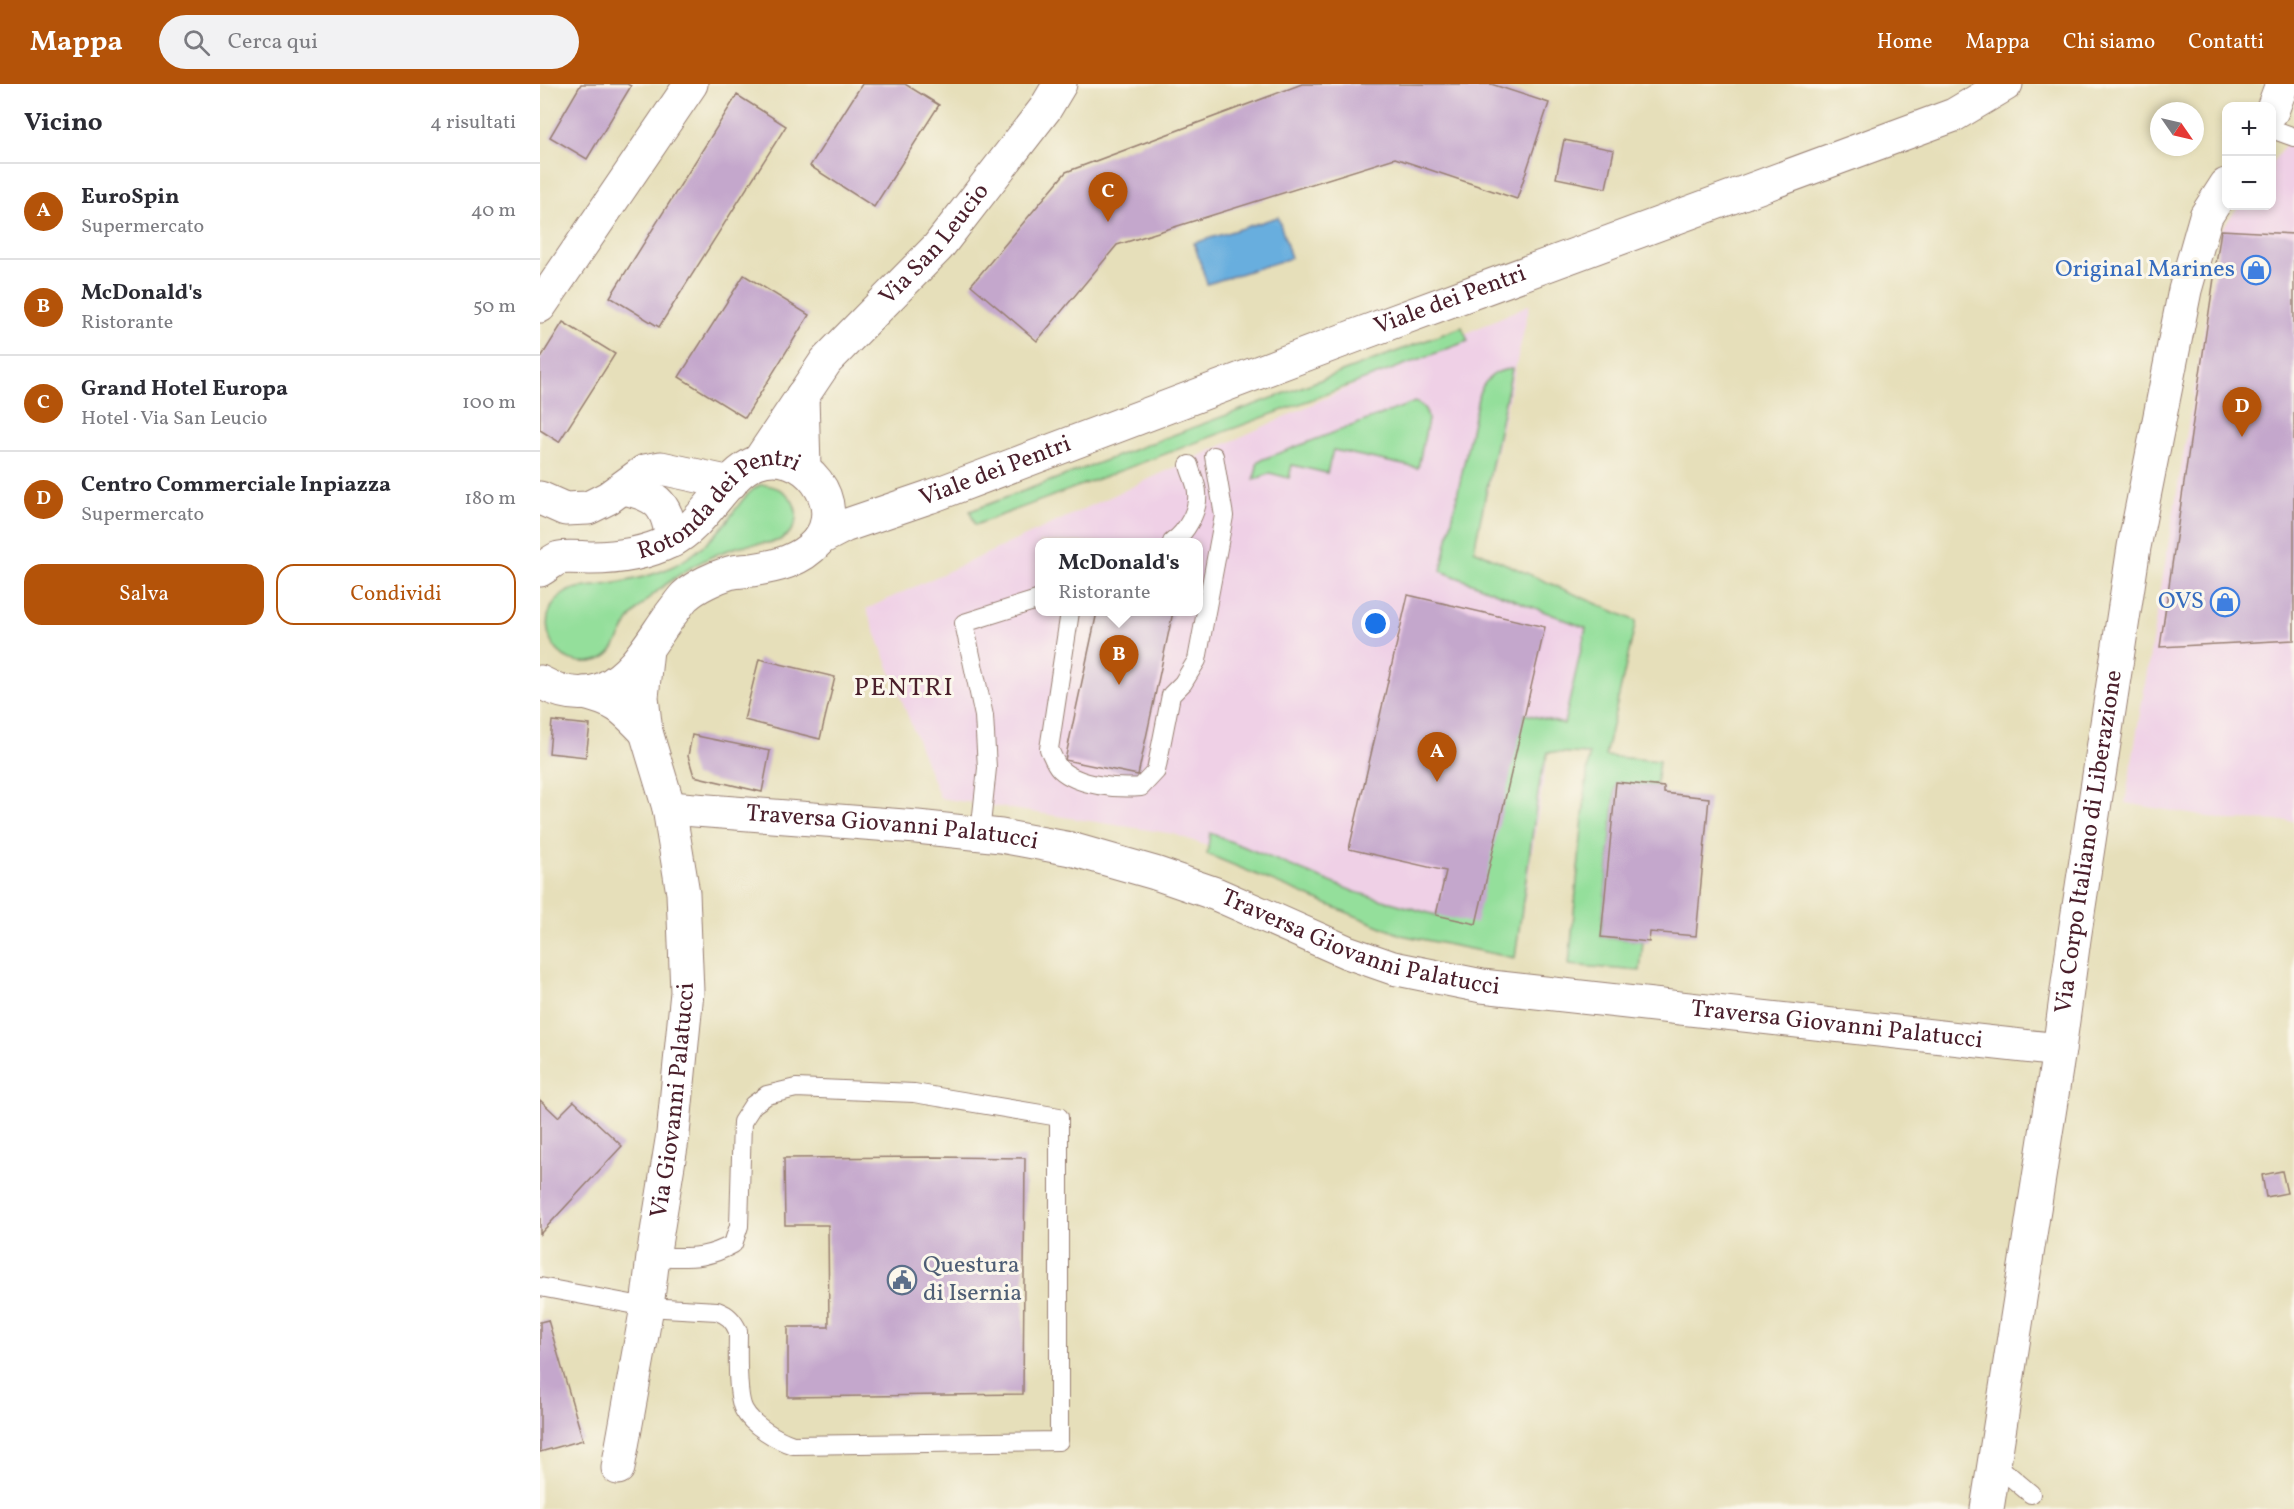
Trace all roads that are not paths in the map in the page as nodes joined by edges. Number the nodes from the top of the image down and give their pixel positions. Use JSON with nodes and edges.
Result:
{"nodes":[{"id":1,"x":691,"y":84,"type":"edge"},
{"id":2,"x":1060,"y":84,"type":"edge"},
{"id":3,"x":2006,"y":84,"type":"edge"},
{"id":4,"x":2259,"y":84,"type":"edge"},
{"id":5,"x":2282,"y":84,"type":"edge"},
{"id":6,"x":2262,"y":102,"type":"edge"},
{"id":7,"x":2275,"y":102,"type":"edge"},
{"id":8,"x":2276,"y":131,"type":"edge"},
{"id":9,"x":2294,"y":137,"type":"edge"},
{"id":10,"x":2222,"y":190,"type":"edge"},
{"id":11,"x":540,"y":306,"type":"edge"},
{"id":12,"x":802,"y":396,"type":"junction"},
{"id":13,"x":1214,"y":456,"type":"dead end"},
{"id":14,"x":759,"y":462,"type":"junction"},
{"id":15,"x":1189,"y":465,"type":"dead end"},
{"id":16,"x":804,"y":468,"type":"junction"},
{"id":17,"x":731,"y":483,"type":"junction"},
{"id":18,"x":624,"y":488,"type":"junction"},
{"id":19,"x":824,"y":493,"type":"junction"},
{"id":20,"x":540,"y":498,"type":"edge"},
{"id":21,"x":891,"y":510,"type":"junction"},
{"id":22,"x":1179,"y":538,"type":"edge"},
{"id":23,"x":819,"y":539,"type":"junction"},
{"id":24,"x":672,"y":541,"type":"junction"},
{"id":25,"x":540,"y":570,"type":"edge"},
{"id":26,"x":1035,"y":601,"type":"edge"},
{"id":27,"x":1069,"y":616,"type":"edge"},
{"id":28,"x":647,"y":649,"type":"junction"},
{"id":29,"x":540,"y":682,"type":"edge"},
{"id":30,"x":584,"y":693,"type":"junction"},
{"id":31,"x":646,"y":732,"type":"junction"},
{"id":32,"x":669,"y":808,"type":"junction"},
{"id":33,"x":980,"y":834,"type":"junction"},
{"id":34,"x":2059,"y":1050,"type":"junction"},
{"id":35,"x":653,"y":1257,"type":"junction"},
{"id":36,"x":540,"y":1287,"type":"edge"},
{"id":37,"x":647,"y":1307,"type":"junction"},
{"id":38,"x":1993,"y":1462,"type":"junction"},
{"id":39,"x":618,"y":1468,"type":"dead end"},
{"id":40,"x":2031,"y":1494,"type":"dead end"},
{"id":41,"x":1986,"y":1509,"type":"edge"}],
"edges":[{"from":1,"to":11,"type":"street"},
{"from":2,"to":12,"type":"street","name":"Via San Leucio"},
{"from":3,"to":21,"type":"street","name":"Viale dei Pentri"},
{"from":4,"to":6,"type":"street"},
{"from":5,"to":7,"type":"street"},
{"from":8,"to":9,"type":"lane"},
{"from":10,"to":34,"type":"street","name":"Via Corpo Italiano di Liberazione"},
{"from":12,"to":14,"type":"street","name":"Via San Leucio"},
{"from":12,"to":16,"type":"street"},
{"from":13,"to":27,"type":"lane"},
{"from":14,"to":16,"type":"street","name":"Rotonda dei Pentri"},
{"from":14,"to":17,"type":"street","name":"Rotonda dei Pentri"},
{"from":15,"to":22,"type":"lane"},
{"from":16,"to":19,"type":"street","name":"Rotonda dei Pentri"},
{"from":17,"to":18,"type":"street"},
{"from":17,"to":24,"type":"street","name":"Rotonda dei Pentri"},
{"from":18,"to":20,"type":"street"},
{"from":18,"to":24,"type":"street"},
{"from":19,"to":21,"type":"street","name":"Viale dei Pentri"},
{"from":19,"to":23,"type":"street","name":"Rotonda dei Pentri"},
{"from":21,"to":23,"type":"street","name":"Viale dei Pentri"},
{"from":23,"to":28,"type":"street"},
{"from":24,"to":25,"type":"street","name":"Rotonda dei Pentri"},
{"from":26,"to":33,"type":"lane"},
{"from":28,"to":30,"type":"street"},
{"from":28,"to":31,"type":"street","name":"Via Giovanni Palatucci"},
{"from":29,"to":30,"type":"street"},
{"from":30,"to":31,"type":"street","name":"Via Giovanni Palatucci"},
{"from":31,"to":32,"type":"street","name":"Via Giovanni Palatucci"},
{"from":32,"to":33,"type":"street","name":"Traversa Giovanni Palatucci"},
{"from":32,"to":35,"type":"street","name":"Via Giovanni Palatucci"},
{"from":33,"to":34,"type":"street","name":"Traversa Giovanni Palatucci"},
{"from":34,"to":38,"type":"street","name":"Via Corpo Italiano di Liberazione"},
{"from":35,"to":37,"type":"street","name":"Via Giovanni Palatucci"},
{"from":35,"to":37,"type":"lane"},
{"from":36,"to":37,"type":"lane"},
{"from":37,"to":39,"type":"street","name":"Via Giovanni Palatucci"},
{"from":38,"to":40,"type":"lane"},
{"from":38,"to":41,"type":"street","name":"Via Corpo Italiano di Liberazione"}]}
